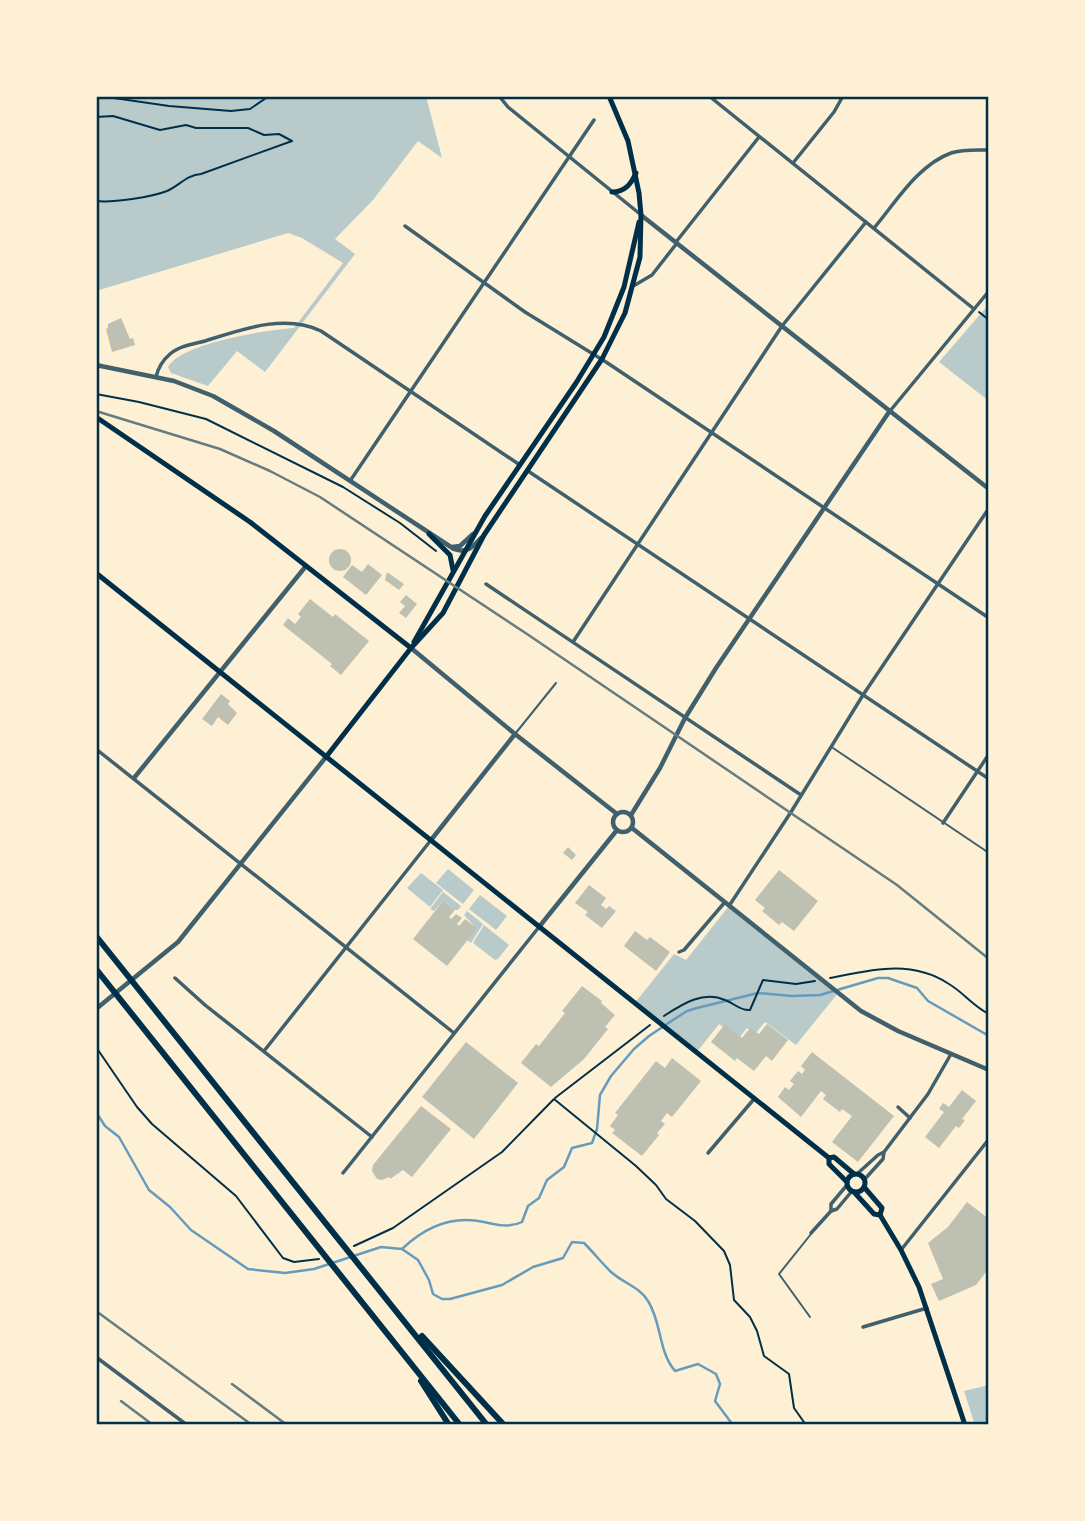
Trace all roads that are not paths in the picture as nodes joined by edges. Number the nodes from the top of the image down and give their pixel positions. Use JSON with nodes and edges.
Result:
{"nodes":[{"id":1,"x":499,"y":96,"type":"edge"},
{"id":2,"x":609,"y":96,"type":"edge"},
{"id":3,"x":709,"y":96,"type":"edge"},
{"id":4,"x":843,"y":96,"type":"edge"},
{"id":5,"x":594,"y":120,"type":"dead end"},
{"id":6,"x":759,"y":136,"type":"junction"},
{"id":7,"x":989,"y":150,"type":"edge"},
{"id":8,"x":568,"y":157,"type":"junction"},
{"id":9,"x":793,"y":163,"type":"junction"},
{"id":10,"x":636,"y":173,"type":"junction"},
{"id":11,"x":612,"y":192,"type":"junction"},
{"id":12,"x":641,"y":215,"type":"junction"},
{"id":13,"x":866,"y":222,"type":"junction"},
{"id":14,"x":405,"y":226,"type":"dead end"},
{"id":15,"x":874,"y":228,"type":"junction"},
{"id":16,"x":676,"y":243,"type":"junction"},
{"id":17,"x":484,"y":283,"type":"junction"},
{"id":18,"x":635,"y":285,"type":"junction"},
{"id":19,"x":989,"y":291,"type":"edge"},
{"id":20,"x":974,"y":309,"type":"junction"},
{"id":21,"x":782,"y":326,"type":"junction"},
{"id":22,"x":594,"y":354,"type":"junction"},
{"id":23,"x":602,"y":359,"type":"junction"},
{"id":24,"x":96,"y":365,"type":"edge"},
{"id":25,"x":156,"y":377,"type":"junction"},
{"id":26,"x":411,"y":392,"type":"junction"},
{"id":27,"x":889,"y":412,"type":"junction"},
{"id":28,"x":96,"y":417,"type":"edge"},
{"id":29,"x":713,"y":433,"type":"junction"},
{"id":30,"x":520,"y":465,"type":"junction"},
{"id":31,"x":527,"y":470,"type":"junction"},
{"id":32,"x":350,"y":481,"type":"junction"},
{"id":33,"x":989,"y":489,"type":"edge"},
{"id":34,"x":825,"y":508,"type":"junction"},
{"id":35,"x":989,"y":508,"type":"edge"},
{"id":36,"x":480,"y":525,"type":"junction"},
{"id":37,"x":429,"y":534,"type":"junction"},
{"id":38,"x":484,"y":535,"type":"junction"},
{"id":39,"x":639,"y":543,"type":"junction"},
{"id":40,"x":447,"y":546,"type":"junction"},
{"id":41,"x":464,"y":552,"type":"junction"},
{"id":42,"x":307,"y":565,"type":"junction"},
{"id":43,"x":454,"y":571,"type":"junction"},
{"id":44,"x":96,"y":573,"type":"edge"},
{"id":45,"x":486,"y":584,"type":"dead end"},
{"id":46,"x":939,"y":585,"type":"junction"},
{"id":47,"x":751,"y":618,"type":"junction"},
{"id":48,"x":989,"y":618,"type":"edge"},
{"id":49,"x":573,"y":642,"type":"junction"},
{"id":50,"x":411,"y":648,"type":"junction"},
{"id":51,"x":220,"y":672,"type":"junction"},
{"id":52,"x":556,"y":683,"type":"dead end"},
{"id":53,"x":863,"y":695,"type":"junction"},
{"id":54,"x":685,"y":718,"type":"junction"},
{"id":55,"x":515,"y":734,"type":"junction"},
{"id":56,"x":831,"y":747,"type":"junction"},
{"id":57,"x":96,"y":749,"type":"edge"},
{"id":58,"x":989,"y":754,"type":"edge"},
{"id":59,"x":326,"y":757,"type":"junction"},
{"id":60,"x":977,"y":771,"type":"junction"},
{"id":61,"x":134,"y":778,"type":"junction"},
{"id":62,"x":989,"y":779,"type":"edge"},
{"id":63,"x":800,"y":795,"type":"junction"},
{"id":64,"x":617,"y":814,"type":"junction"},
{"id":65,"x":631,"y":815,"type":"junction"},
{"id":66,"x":943,"y":824,"type":"junction"},
{"id":67,"x":632,"y":828,"type":"junction"},
{"id":68,"x":617,"y":830,"type":"junction"},
{"id":69,"x":431,"y":840,"type":"junction"},
{"id":70,"x":989,"y":853,"type":"edge"},
{"id":71,"x":241,"y":863,"type":"junction"},
{"id":72,"x":727,"y":904,"type":"junction"},
{"id":73,"x":539,"y":927,"type":"junction"},
{"id":74,"x":96,"y":936,"type":"edge"},
{"id":75,"x":346,"y":947,"type":"junction"},
{"id":76,"x":679,"y":952,"type":"dead end"},
{"id":77,"x":96,"y":969,"type":"edge"},
{"id":78,"x":175,"y":978,"type":"dead end"},
{"id":79,"x":96,"y":1009,"type":"edge"},
{"id":80,"x":454,"y":1033,"type":"junction"},
{"id":81,"x":264,"y":1051,"type":"junction"},
{"id":82,"x":951,"y":1054,"type":"junction"},
{"id":83,"x":989,"y":1070,"type":"edge"},
{"id":84,"x":754,"y":1099,"type":"junction"},
{"id":85,"x":898,"y":1107,"type":"dead end"},
{"id":86,"x":910,"y":1118,"type":"junction"},
{"id":87,"x":372,"y":1137,"type":"junction"},
{"id":88,"x":989,"y":1139,"type":"edge"},
{"id":89,"x":884,"y":1152,"type":"junction"},
{"id":90,"x":708,"y":1153,"type":"dead end"},
{"id":91,"x":828,"y":1158,"type":"junction"},
{"id":92,"x":343,"y":1173,"type":"dead end"},
{"id":93,"x":856,"y":1174,"type":"junction"},
{"id":94,"x":847,"y":1183,"type":"junction"},
{"id":95,"x":864,"y":1183,"type":"junction"},
{"id":96,"x":853,"y":1192,"type":"junction"},
{"id":97,"x":831,"y":1210,"type":"junction"},
{"id":98,"x":880,"y":1215,"type":"junction"},
{"id":99,"x":811,"y":1233,"type":"joint"},
{"id":100,"x":901,"y":1250,"type":"junction"},
{"id":101,"x":391,"y":1304,"type":"junction"},
{"id":102,"x":927,"y":1308,"type":"junction"},
{"id":103,"x":810,"y":1317,"type":"dead end"},
{"id":104,"x":863,"y":1328,"type":"dead end"},
{"id":105,"x":401,"y":1350,"type":"junction"},
{"id":106,"x":96,"y":1357,"type":"edge"},
{"id":107,"x":187,"y":1425,"type":"edge"},
{"id":108,"x":449,"y":1425,"type":"edge"},
{"id":109,"x":460,"y":1425,"type":"edge"},
{"id":110,"x":487,"y":1425,"type":"edge"},
{"id":111,"x":504,"y":1425,"type":"edge"},
{"id":112,"x":965,"y":1425,"type":"edge"}],
"edges":[{"from":1,"to":8,"type":"street"},
{"from":2,"to":10,"type":"main road"},
{"from":3,"to":6,"type":"street"},
{"from":4,"to":9,"type":"street"},
{"from":5,"to":8,"type":"street"},
{"from":6,"to":9,"type":"street"},
{"from":6,"to":16,"type":"street"},
{"from":7,"to":15,"type":"street"},
{"from":8,"to":11,"type":"street"},
{"from":8,"to":17,"type":"street"},
{"from":9,"to":13,"type":"street"},
{"from":10,"to":11,"type":"main road"},
{"from":10,"to":12,"type":"main road"},
{"from":11,"to":12,"type":"street"},
{"from":12,"to":16,"type":"street"},
{"from":12,"to":18,"type":"main road"},
{"from":12,"to":22,"type":"main road"},
{"from":13,"to":15,"type":"street"},
{"from":13,"to":21,"type":"street"},
{"from":14,"to":17,"type":"street"},
{"from":15,"to":20,"type":"street"},
{"from":16,"to":18,"type":"street"},
{"from":16,"to":21,"type":"street"},
{"from":17,"to":22,"type":"street"},
{"from":17,"to":26,"type":"street"},
{"from":18,"to":23,"type":"main road"},
{"from":19,"to":20,"type":"street"},
{"from":20,"to":27,"type":"street"},
{"from":21,"to":27,"type":"street"},
{"from":21,"to":29,"type":"street"},
{"from":22,"to":23,"type":"street"},
{"from":22,"to":30,"type":"main road"},
{"from":23,"to":29,"type":"street"},
{"from":23,"to":31,"type":"main road"},
{"from":24,"to":25,"type":"street"},
{"from":25,"to":26,"type":"street"},
{"from":25,"to":32,"type":"street"},
{"from":26,"to":30,"type":"street"},
{"from":26,"to":32,"type":"street"},
{"from":27,"to":33,"type":"street"},
{"from":27,"to":34,"type":"street"},
{"from":28,"to":42,"type":"main road"},
{"from":29,"to":34,"type":"street"},
{"from":29,"to":39,"type":"street"},
{"from":30,"to":36,"type":"main road"},
{"from":31,"to":38,"type":"main road"},
{"from":31,"to":39,"type":"street"},
{"from":32,"to":37,"type":"street"},
{"from":34,"to":46,"type":"street"},
{"from":34,"to":47,"type":"street"},
{"from":35,"to":46,"type":"street"},
{"from":36,"to":40,"type":"street"},
{"from":36,"to":41,"type":"main road"},
{"from":37,"to":40,"type":"street"},
{"from":37,"to":43,"type":"main road"},
{"from":38,"to":41,"type":"street"},
{"from":38,"to":50,"type":"main road"},
{"from":39,"to":47,"type":"street"},
{"from":39,"to":49,"type":"street"},
{"from":40,"to":41,"type":"street"},
{"from":41,"to":43,"type":"main road"},
{"from":42,"to":50,"type":"main road"},
{"from":42,"to":51,"type":"street"},
{"from":43,"to":50,"type":"main road"},
{"from":44,"to":51,"type":"main road"},
{"from":45,"to":49,"type":"street"},
{"from":46,"to":48,"type":"street"},
{"from":46,"to":53,"type":"street"},
{"from":47,"to":53,"type":"street"},
{"from":47,"to":54,"type":"street"},
{"from":49,"to":54,"type":"street"},
{"from":50,"to":55,"type":"street"},
{"from":50,"to":59,"type":"main road"},
{"from":51,"to":59,"type":"main road"},
{"from":51,"to":61,"type":"street"},
{"from":52,"to":55,"type":"lane"},
{"from":53,"to":56,"type":"street"},
{"from":53,"to":60,"type":"street"},
{"from":54,"to":63,"type":"street"},
{"from":54,"to":65,"type":"street"},
{"from":55,"to":64,"type":"street"},
{"from":55,"to":69,"type":"street"},
{"from":56,"to":63,"type":"street"},
{"from":56,"to":66,"type":"lane"},
{"from":57,"to":61,"type":"street"},
{"from":58,"to":60,"type":"street"},
{"from":59,"to":69,"type":"main road"},
{"from":59,"to":71,"type":"street"},
{"from":60,"to":62,"type":"street"},
{"from":60,"to":66,"type":"street"},
{"from":61,"to":71,"type":"street"},
{"from":63,"to":72,"type":"street"},
{"from":64,"to":65,"type":"street"},
{"from":64,"to":68,"type":"street"},
{"from":65,"to":67,"type":"street"},
{"from":66,"to":70,"type":"lane"},
{"from":67,"to":68,"type":"street"},
{"from":67,"to":72,"type":"street"},
{"from":68,"to":73,"type":"street"},
{"from":69,"to":73,"type":"main road"},
{"from":69,"to":75,"type":"street"},
{"from":71,"to":75,"type":"street"},
{"from":71,"to":79,"type":"street"},
{"from":72,"to":76,"type":"street"},
{"from":72,"to":82,"type":"street"},
{"from":73,"to":80,"type":"street"},
{"from":73,"to":84,"type":"main road"},
{"from":74,"to":101,"type":"highway"},
{"from":75,"to":80,"type":"street"},
{"from":75,"to":81,"type":"street"},
{"from":77,"to":105,"type":"highway"},
{"from":78,"to":81,"type":"street"},
{"from":80,"to":87,"type":"street"},
{"from":81,"to":87,"type":"street"},
{"from":82,"to":83,"type":"street"},
{"from":82,"to":86,"type":"street"},
{"from":84,"to":90,"type":"street"},
{"from":84,"to":91,"type":"main road"},
{"from":85,"to":86,"type":"street"},
{"from":86,"to":89,"type":"street"},
{"from":87,"to":92,"type":"street"},
{"from":88,"to":100,"type":"street"},
{"from":89,"to":93,"type":"street"},
{"from":89,"to":95,"type":"street"},
{"from":91,"to":93,"type":"main road"},
{"from":91,"to":94,"type":"main road"},
{"from":93,"to":94,"type":"main road"},
{"from":93,"to":95,"type":"main road"},
{"from":94,"to":96,"type":"main road"},
{"from":94,"to":97,"type":"street"},
{"from":95,"to":96,"type":"main road"},
{"from":95,"to":98,"type":"main road"},
{"from":96,"to":97,"type":"street"},
{"from":96,"to":98,"type":"main road"},
{"from":97,"to":99,"type":"street"},
{"from":98,"to":100,"type":"main road"},
{"from":99,"to":103,"type":"lane"},
{"from":100,"to":102,"type":"main road"},
{"from":101,"to":110,"type":"highway"},
{"from":101,"to":111,"type":"highway"},
{"from":102,"to":104,"type":"street"},
{"from":102,"to":112,"type":"main road"},
{"from":105,"to":108,"type":"highway"},
{"from":105,"to":109,"type":"highway"},
{"from":106,"to":107,"type":"street"}]}
